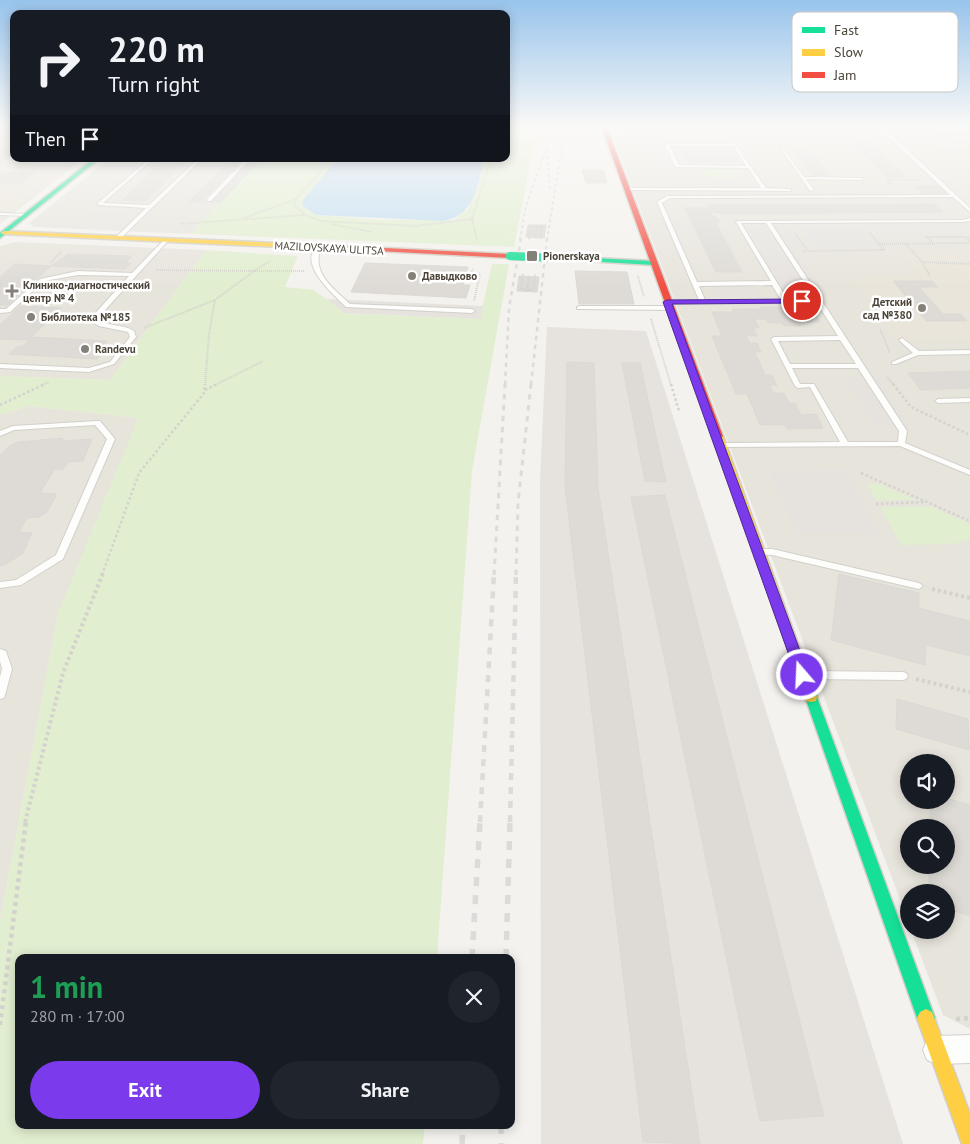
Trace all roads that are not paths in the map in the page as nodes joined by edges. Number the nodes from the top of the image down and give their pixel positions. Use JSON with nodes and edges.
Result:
{"nodes":[{"id":1,"x":68,"y":181,"type":"edge"},
{"id":2,"x":125,"y":181,"type":"edge"},
{"id":3,"x":177,"y":181,"type":"edge"},
{"id":4,"x":227,"y":181,"type":"edge"},
{"id":5,"x":624,"y":181,"type":"edge"},
{"id":6,"x":759,"y":181,"type":"edge"},
{"id":7,"x":806,"y":181,"type":"edge"},
{"id":8,"x":938,"y":181,"type":"edge"},
{"id":9,"x":627,"y":189,"type":"junction"},
{"id":10,"x":764,"y":189,"type":"junction"},
{"id":11,"x":793,"y":190,"type":"dead end"},
{"id":12,"x":802,"y":190,"type":"dead end"},
{"id":13,"x":812,"y":190,"type":"junction"},
{"id":14,"x":832,"y":196,"type":"junction"},
{"id":15,"x":953,"y":196,"type":"junction"},
{"id":16,"x":209,"y":200,"type":"dead end"},
{"id":17,"x":150,"y":207,"type":"junction"},
{"id":18,"x":970,"y":211,"type":"edge"},
{"id":19,"x":0,"y":214,"type":"edge"},
{"id":20,"x":134,"y":214,"type":"dead end"},
{"id":21,"x":143,"y":214,"type":"junction"},
{"id":22,"x":27,"y":215,"type":"junction"},
{"id":23,"x":970,"y":218,"type":"edge"},
{"id":24,"x":768,"y":222,"type":"junction"},
{"id":25,"x":2,"y":235,"type":"edge"},
{"id":26,"x":118,"y":238,"type":"junction"},
{"id":27,"x":165,"y":241,"type":"junction"},
{"id":28,"x":318,"y":247,"type":"junction"},
{"id":29,"x":653,"y":263,"type":"junction"},
{"id":30,"x":136,"y":272,"type":"junction"},
{"id":31,"x":774,"y":283,"type":"junction"},
{"id":32,"x":695,"y":284,"type":"junction"},
{"id":33,"x":784,"y":301,"type":"junction"},
{"id":34,"x":819,"y":301,"type":"junction"},
{"id":35,"x":703,"y":302,"type":"junction"},
{"id":36,"x":668,"y":305,"type":"junction"},
{"id":37,"x":579,"y":308,"type":"dead end"},
{"id":38,"x":0,"y":311,"type":"edge"},
{"id":39,"x":472,"y":311,"type":"road end"},
{"id":40,"x":842,"y":338,"type":"junction"},
{"id":41,"x":902,"y":340,"type":"dead end"},
{"id":42,"x":970,"y":352,"type":"edge"},
{"id":43,"x":916,"y":353,"type":"junction"},
{"id":44,"x":894,"y":363,"type":"road end"},
{"id":45,"x":0,"y":366,"type":"edge"},
{"id":46,"x":788,"y":366,"type":"junction"},
{"id":47,"x":860,"y":366,"type":"junction"},
{"id":48,"x":970,"y":400,"type":"edge"},
{"id":49,"x":938,"y":401,"type":"dead end"},
{"id":50,"x":0,"y":434,"type":"edge"},
{"id":51,"x":844,"y":444,"type":"junction"},
{"id":52,"x":901,"y":444,"type":"junction"},
{"id":53,"x":720,"y":445,"type":"junction"},
{"id":54,"x":970,"y":473,"type":"edge"},
{"id":55,"x":759,"y":552,"type":"junction"},
{"id":56,"x":0,"y":585,"type":"edge"},
{"id":57,"x":919,"y":586,"type":"road end"},
{"id":58,"x":0,"y":653,"type":"edge"},
{"id":59,"x":802,"y":675,"type":"junction"},
{"id":60,"x":903,"y":676,"type":"road end"},
{"id":61,"x":0,"y":695,"type":"edge"},
{"id":62,"x":970,"y":1049,"type":"edge"},
{"id":63,"x":937,"y":1050,"type":"junction"},
{"id":64,"x":970,"y":1140,"type":"edge"}],
"edges":[{"from":1,"to":22,"type":"street"},
{"from":2,"to":17,"type":"lane"},
{"from":3,"to":17,"type":"lane"},
{"from":4,"to":16,"type":"lane"},
{"from":5,"to":9,"type":"street"},
{"from":6,"to":10,"type":"lane"},
{"from":7,"to":13,"type":"lane"},
{"from":8,"to":15,"type":"lane"},
{"from":9,"to":10,"type":"lane"},
{"from":9,"to":29,"type":"street"},
{"from":10,"to":11,"type":"lane"},
{"from":12,"to":13,"type":"lane"},
{"from":13,"to":14,"type":"lane"},
{"from":14,"to":15,"type":"lane"},
{"from":14,"to":32,"type":"lane"},
{"from":15,"to":18,"type":"lane"},
{"from":17,"to":21,"type":"lane"},
{"from":19,"to":22,"type":"lane"},
{"from":20,"to":21,"type":"lane"},
{"from":21,"to":26,"type":"lane"},
{"from":22,"to":25,"type":"street"},
{"from":23,"to":24,"type":"lane"},
{"from":24,"to":31,"type":"lane"},
{"from":24,"to":34,"type":"lane"},
{"from":25,"to":26,"type":"street","name":"MAZILOVSKAYA ULITSA"},
{"from":26,"to":27,"type":"street","name":"MAZILOVSKAYA ULITSA"},
{"from":27,"to":28,"type":"street","name":"MAZILOVSKAYA ULITSA"},
{"from":27,"to":30,"type":"lane"},
{"from":28,"to":29,"type":"street","name":"MAZILOVSKAYA ULITSA","bridge":true},
{"from":28,"to":39,"type":"lane"},
{"from":29,"to":36,"type":"street"},
{"from":30,"to":38,"type":"lane"},
{"from":30,"to":45,"type":"lane"},
{"from":31,"to":32,"type":"lane"},
{"from":31,"to":33,"type":"lane"},
{"from":32,"to":35,"type":"lane"},
{"from":33,"to":34,"type":"lane"},
{"from":33,"to":35,"type":"lane"},
{"from":34,"to":40,"type":"lane"},
{"from":35,"to":36,"type":"lane"},
{"from":36,"to":37,"type":"lane"},
{"from":36,"to":53,"type":"street"},
{"from":40,"to":46,"type":"lane"},
{"from":40,"to":47,"type":"lane"},
{"from":41,"to":43,"type":"lane"},
{"from":42,"to":43,"type":"lane"},
{"from":43,"to":44,"type":"lane"},
{"from":46,"to":47,"type":"lane"},
{"from":46,"to":51,"type":"lane"},
{"from":47,"to":52,"type":"lane"},
{"from":48,"to":49,"type":"lane"},
{"from":50,"to":56,"type":"lane"},
{"from":51,"to":52,"type":"lane"},
{"from":51,"to":53,"type":"lane"},
{"from":52,"to":54,"type":"lane"},
{"from":53,"to":55,"type":"street"},
{"from":55,"to":57,"type":"lane"},
{"from":55,"to":59,"type":"street"},
{"from":58,"to":61,"type":"lane"},
{"from":59,"to":60,"type":"lane"},
{"from":59,"to":63,"type":"street"},
{"from":62,"to":63,"type":"street"},
{"from":63,"to":64,"type":"street"}]}
